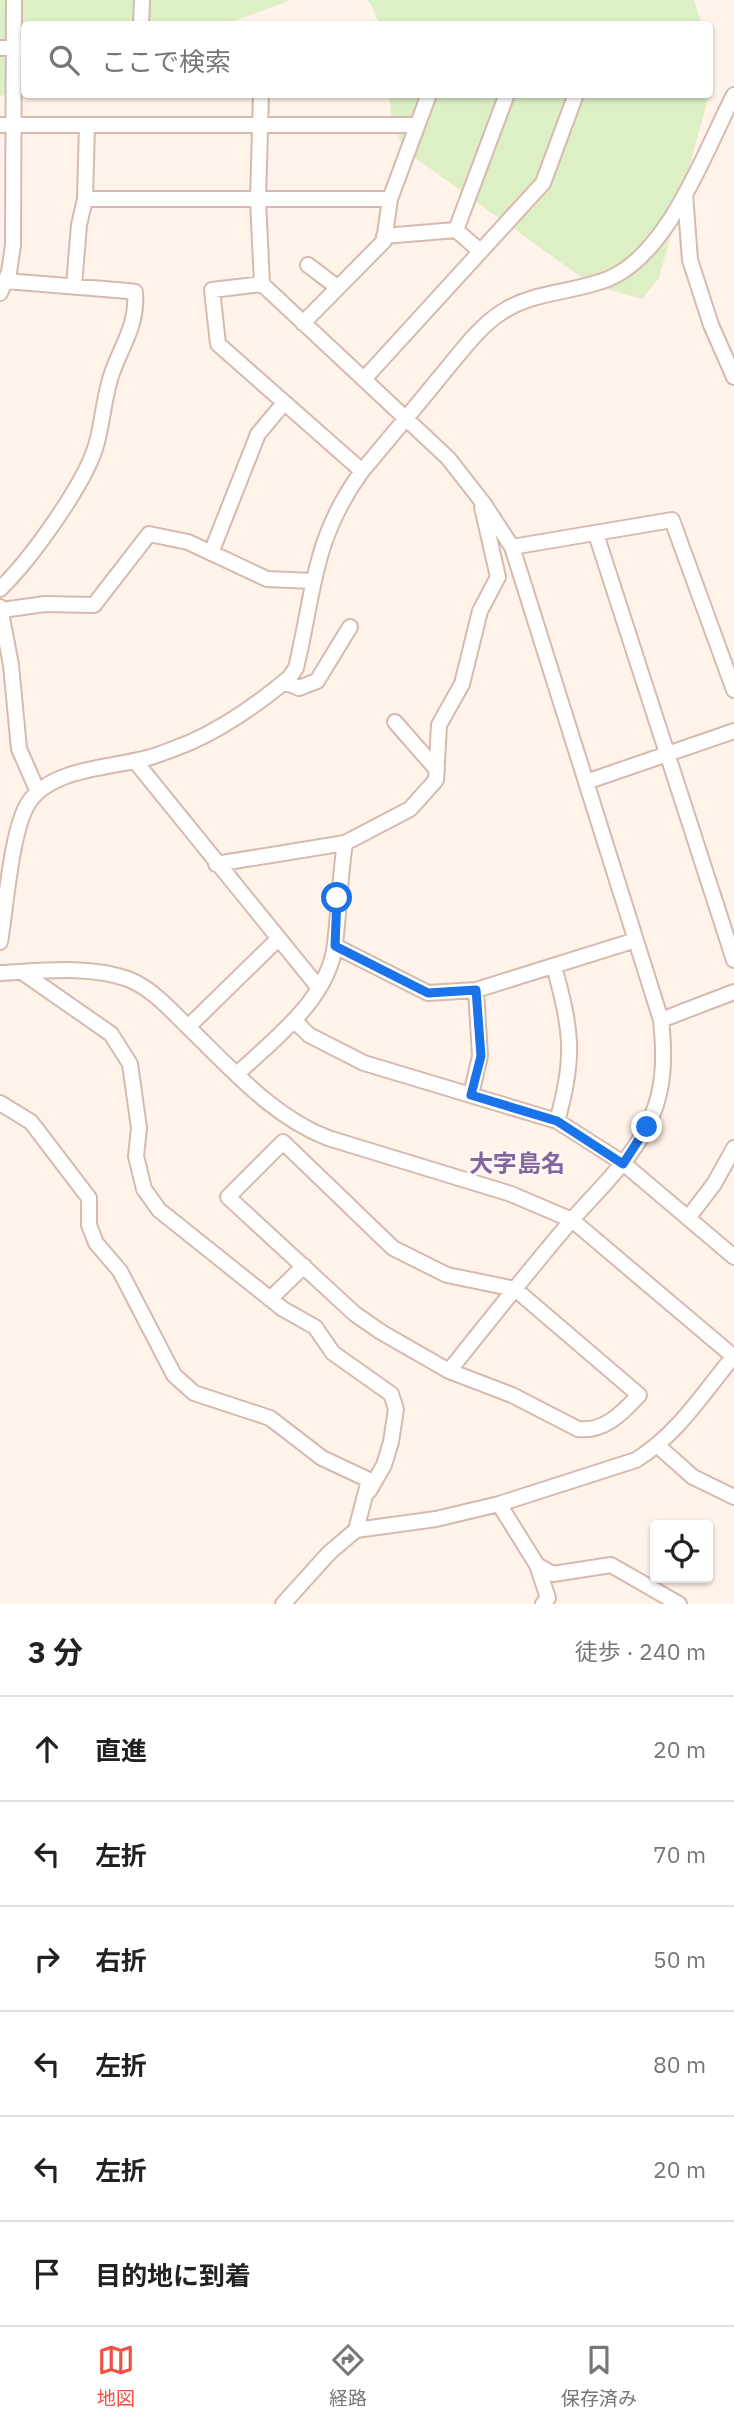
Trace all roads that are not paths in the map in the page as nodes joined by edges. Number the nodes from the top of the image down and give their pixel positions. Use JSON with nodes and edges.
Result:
{"nodes":[{"id":1,"x":14,"y":0,"type":"edge"},
{"id":2,"x":142,"y":0,"type":"edge"},
{"id":3,"x":141,"y":21,"type":"edge"},
{"id":4,"x":13,"y":48,"type":"edge"},
{"id":5,"x":734,"y":94,"type":"edge"},
{"id":6,"x":261,"y":98,"type":"edge"},
{"id":7,"x":427,"y":98,"type":"edge"},
{"id":8,"x":506,"y":98,"type":"edge"},
{"id":9,"x":575,"y":98,"type":"edge"},
{"id":10,"x":262,"y":123,"type":"junction"},
{"id":11,"x":7,"y":125,"type":"edge"},
{"id":12,"x":87,"y":125,"type":"junction"},
{"id":13,"x":417,"y":125,"type":"junction"},
{"id":14,"x":685,"y":193,"type":"junction"},
{"id":15,"x":85,"y":199,"type":"junction"},
{"id":16,"x":258,"y":199,"type":"junction"},
{"id":17,"x":390,"y":199,"type":"junction"},
{"id":18,"x":7,"y":201,"type":"edge"},
{"id":19,"x":456,"y":230,"type":"junction"},
{"id":20,"x":384,"y":236,"type":"junction"},
{"id":21,"x":480,"y":251,"type":"junction"},
{"id":22,"x":308,"y":265,"type":"dead end"},
{"id":23,"x":262,"y":285,"type":"junction"},
{"id":24,"x":74,"y":286,"type":"junction"},
{"id":25,"x":3,"y":287,"type":"edge"},
{"id":26,"x":337,"y":287,"type":"junction"},
{"id":27,"x":303,"y":323,"type":"junction"},
{"id":28,"x":734,"y":377,"type":"edge"},
{"id":29,"x":364,"y":379,"type":"junction"},
{"id":30,"x":284,"y":403,"type":"junction"},
{"id":31,"x":407,"y":418,"type":"junction"},
{"id":32,"x":362,"y":471,"type":"junction"},
{"id":33,"x":479,"y":498,"type":"junction"},
{"id":34,"x":596,"y":534,"type":"junction"},
{"id":35,"x":512,"y":547,"type":"junction"},
{"id":36,"x":211,"y":553,"type":"junction"},
{"id":37,"x":312,"y":581,"type":"junction"},
{"id":38,"x":0,"y":589,"type":"edge"},
{"id":39,"x":1,"y":609,"type":"edge"},
{"id":40,"x":349,"y":627,"type":"dead end"},
{"id":41,"x":284,"y":682,"type":"junction"},
{"id":42,"x":734,"y":690,"type":"edge"},
{"id":43,"x":395,"y":722,"type":"dead end"},
{"id":44,"x":734,"y":731,"type":"edge"},
{"id":45,"x":665,"y":754,"type":"junction"},
{"id":46,"x":135,"y":761,"type":"junction"},
{"id":47,"x":437,"y":769,"type":"junction"},
{"id":48,"x":586,"y":782,"type":"junction"},
{"id":49,"x":38,"y":792,"type":"junction"},
{"id":50,"x":345,"y":843,"type":"junction"},
{"id":51,"x":216,"y":864,"type":"junction"},
{"id":52,"x":278,"y":939,"type":"junction"},
{"id":53,"x":636,"y":940,"type":"junction"},
{"id":54,"x":0,"y":942,"type":"edge"},
{"id":55,"x":335,"y":946,"type":"junction"},
{"id":56,"x":734,"y":960,"type":"edge"},
{"id":57,"x":554,"y":966,"type":"junction"},
{"id":58,"x":22,"y":972,"type":"junction"},
{"id":59,"x":0,"y":973,"type":"edge"},
{"id":60,"x":319,"y":988,"type":"junction"},
{"id":61,"x":476,"y":990,"type":"junction"},
{"id":62,"x":734,"y":992,"type":"edge"},
{"id":63,"x":294,"y":1020,"type":"junction"},
{"id":64,"x":661,"y":1020,"type":"junction"},
{"id":65,"x":188,"y":1027,"type":"junction"},
{"id":66,"x":237,"y":1074,"type":"junction"},
{"id":67,"x":471,"y":1095,"type":"junction"},
{"id":68,"x":0,"y":1103,"type":"edge"},
{"id":69,"x":557,"y":1121,"type":"junction"},
{"id":70,"x":734,"y":1148,"type":"edge"},
{"id":71,"x":623,"y":1164,"type":"junction"},
{"id":72,"x":688,"y":1218,"type":"junction"},
{"id":73,"x":572,"y":1220,"type":"junction"},
{"id":74,"x":734,"y":1257,"type":"edge"},
{"id":75,"x":304,"y":1266,"type":"junction"},
{"id":76,"x":515,"y":1289,"type":"junction"},
{"id":77,"x":270,"y":1298,"type":"junction"},
{"id":78,"x":734,"y":1356,"type":"edge"},
{"id":79,"x":449,"y":1371,"type":"junction"},
{"id":80,"x":658,"y":1446,"type":"junction"},
{"id":81,"x":369,"y":1491,"type":"junction"},
{"id":82,"x":734,"y":1497,"type":"edge"},
{"id":83,"x":499,"y":1504,"type":"junction"},
{"id":84,"x":356,"y":1530,"type":"junction"},
{"id":85,"x":537,"y":1565,"type":"junction"},
{"id":86,"x":282,"y":1604,"type":"edge"},
{"id":87,"x":543,"y":1604,"type":"edge"},
{"id":88,"x":679,"y":1604,"type":"edge"}],
"edges":[{"from":1,"to":4,"type":"street"},
{"from":2,"to":3,"type":"street"},
{"from":4,"to":11,"type":"street"},
{"from":5,"to":14,"type":"street"},
{"from":6,"to":10,"type":"street"},
{"from":7,"to":13,"type":"street"},
{"from":8,"to":19,"type":"street"},
{"from":9,"to":21,"type":"street"},
{"from":10,"to":12,"type":"street"},
{"from":10,"to":13,"type":"street"},
{"from":10,"to":16,"type":"street"},
{"from":11,"to":12,"type":"street"},
{"from":11,"to":18,"type":"street"},
{"from":12,"to":15,"type":"street"},
{"from":13,"to":17,"type":"street"},
{"from":14,"to":28,"type":"street"},
{"from":14,"to":31,"type":"street"},
{"from":15,"to":16,"type":"street"},
{"from":15,"to":24,"type":"street"},
{"from":16,"to":17,"type":"street"},
{"from":16,"to":23,"type":"street"},
{"from":17,"to":20,"type":"street"},
{"from":18,"to":25,"type":"street"},
{"from":19,"to":20,"type":"street"},
{"from":19,"to":21,"type":"street"},
{"from":20,"to":26,"type":"street"},
{"from":21,"to":29,"type":"street"},
{"from":22,"to":26,"type":"street"},
{"from":23,"to":27,"type":"street"},
{"from":23,"to":30,"type":"street"},
{"from":24,"to":25,"type":"street"},
{"from":24,"to":38,"type":"street"},
{"from":26,"to":27,"type":"street"},
{"from":27,"to":29,"type":"street"},
{"from":29,"to":31,"type":"street"},
{"from":30,"to":32,"type":"street"},
{"from":30,"to":36,"type":"street"},
{"from":31,"to":32,"type":"street"},
{"from":31,"to":33,"type":"street"},
{"from":32,"to":37,"type":"street"},
{"from":33,"to":35,"type":"street"},
{"from":33,"to":47,"type":"street"},
{"from":34,"to":35,"type":"street"},
{"from":34,"to":42,"type":"street"},
{"from":34,"to":45,"type":"street"},
{"from":35,"to":48,"type":"street"},
{"from":36,"to":37,"type":"street"},
{"from":36,"to":39,"type":"street"},
{"from":37,"to":41,"type":"street"},
{"from":39,"to":49,"type":"street"},
{"from":40,"to":41,"type":"street"},
{"from":41,"to":46,"type":"street"},
{"from":43,"to":47,"type":"street"},
{"from":44,"to":45,"type":"street"},
{"from":45,"to":48,"type":"street"},
{"from":45,"to":56,"type":"street"},
{"from":46,"to":49,"type":"street"},
{"from":46,"to":51,"type":"street"},
{"from":47,"to":50,"type":"street"},
{"from":48,"to":53,"type":"street"},
{"from":49,"to":54,"type":"street"},
{"from":50,"to":51,"type":"street"},
{"from":50,"to":55,"type":"street"},
{"from":51,"to":52,"type":"street"},
{"from":52,"to":60,"type":"street"},
{"from":52,"to":65,"type":"street"},
{"from":53,"to":57,"type":"street"},
{"from":53,"to":64,"type":"street"},
{"from":55,"to":60,"type":"street"},
{"from":55,"to":61,"type":"street"},
{"from":57,"to":61,"type":"street"},
{"from":57,"to":69,"type":"street"},
{"from":58,"to":59,"type":"street"},
{"from":58,"to":65,"type":"street"},
{"from":58,"to":77,"type":"street"},
{"from":60,"to":63,"type":"street"},
{"from":61,"to":67,"type":"street"},
{"from":62,"to":64,"type":"street"},
{"from":63,"to":66,"type":"street"},
{"from":63,"to":67,"type":"street"},
{"from":64,"to":71,"type":"street"},
{"from":65,"to":66,"type":"street"},
{"from":66,"to":73,"type":"street"},
{"from":67,"to":69,"type":"street"},
{"from":68,"to":81,"type":"street"},
{"from":69,"to":71,"type":"street"},
{"from":70,"to":72,"type":"street"},
{"from":71,"to":72,"type":"street"},
{"from":71,"to":73,"type":"street"},
{"from":72,"to":74,"type":"street"},
{"from":73,"to":76,"type":"street"},
{"from":73,"to":78,"type":"street"},
{"from":75,"to":76,"type":"street"},
{"from":75,"to":77,"type":"street"},
{"from":75,"to":79,"type":"street"},
{"from":76,"to":79,"type":"street"},
{"from":76,"to":79,"type":"street"},
{"from":77,"to":81,"type":"street"},
{"from":78,"to":80,"type":"street"},
{"from":80,"to":82,"type":"street"},
{"from":80,"to":83,"type":"street"},
{"from":81,"to":84,"type":"street"},
{"from":83,"to":84,"type":"street"},
{"from":83,"to":85,"type":"street"},
{"from":84,"to":86,"type":"street"},
{"from":85,"to":87,"type":"street"},
{"from":85,"to":88,"type":"street"}]}
